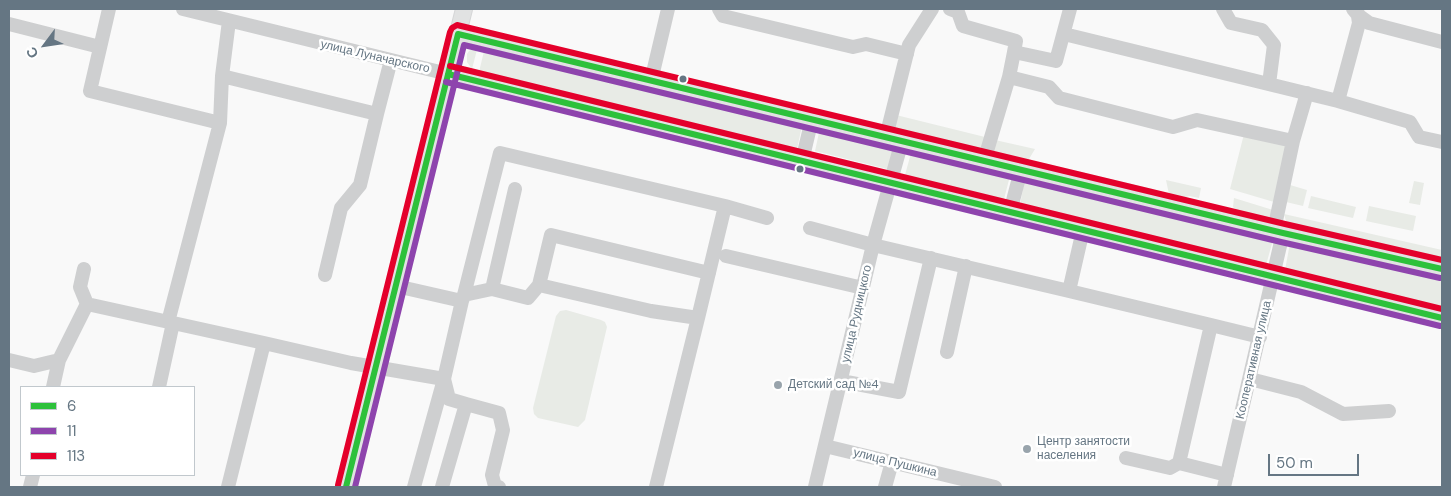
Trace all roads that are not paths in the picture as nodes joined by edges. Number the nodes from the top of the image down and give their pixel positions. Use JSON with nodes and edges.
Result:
{"nodes":[{"id":1,"x":109,"y":9,"type":"edge"},
{"id":2,"x":183,"y":9,"type":"edge"},
{"id":3,"x":464,"y":9,"type":"edge"},
{"id":4,"x":668,"y":9,"type":"edge"},
{"id":5,"x":719,"y":9,"type":"edge"},
{"id":6,"x":932,"y":9,"type":"edge"},
{"id":7,"x":950,"y":9,"type":"edge"},
{"id":8,"x":1070,"y":9,"type":"edge"},
{"id":9,"x":1223,"y":9,"type":"edge"},
{"id":10,"x":1356,"y":11,"type":"edge"},
{"id":11,"x":229,"y":21,"type":"junction"},
{"id":12,"x":9,"y":24,"type":"edge"},
{"id":13,"x":458,"y":34,"type":"junction"},
{"id":14,"x":1064,"y":34,"type":"junction"},
{"id":15,"x":1442,"y":42,"type":"edge"},
{"id":16,"x":100,"y":48,"type":"junction"},
{"id":17,"x":1014,"y":52,"type":"junction"},
{"id":18,"x":907,"y":54,"type":"junction"},
{"id":19,"x":391,"y":60,"type":"junction"},
{"id":20,"x":448,"y":74,"type":"junction"},
{"id":21,"x":222,"y":76,"type":"junction"},
{"id":22,"x":1008,"y":77,"type":"junction"},
{"id":23,"x":650,"y":81,"type":"junction"},
{"id":24,"x":1269,"y":84,"type":"junction"},
{"id":25,"x":1306,"y":93,"type":"junction"},
{"id":26,"x":1338,"y":101,"type":"junction"},
{"id":27,"x":377,"y":114,"type":"junction"},
{"id":28,"x":812,"y":120,"type":"junction"},
{"id":29,"x":220,"y":123,"type":"junction"},
{"id":30,"x":894,"y":139,"type":"junction"},
{"id":31,"x":1294,"y":142,"type":"junction"},
{"id":32,"x":1442,"y":142,"type":"edge"},
{"id":33,"x":802,"y":161,"type":"junction"},
{"id":34,"x":984,"y":161,"type":"junction"},
{"id":35,"x":1021,"y":170,"type":"junction"},
{"id":36,"x":890,"y":183,"type":"junction"},
{"id":37,"x":516,"y":189,"type":"dead end"},
{"id":38,"x":725,"y":206,"type":"junction"},
{"id":39,"x":1010,"y":212,"type":"junction"},
{"id":40,"x":767,"y":218,"type":"dead end"},
{"id":41,"x":810,"y":228,"type":"dead end"},
{"id":42,"x":1083,"y":230,"type":"junction"},
{"id":43,"x":1278,"y":232,"type":"junction"},
{"id":44,"x":873,"y":245,"type":"junction"},
{"id":45,"x":726,"y":256,"type":"dead end"},
{"id":46,"x":931,"y":258,"type":"junction"},
{"id":47,"x":966,"y":266,"type":"junction"},
{"id":48,"x":84,"y":269,"type":"dead end"},
{"id":49,"x":1442,"y":269,"type":"edge"},
{"id":50,"x":709,"y":273,"type":"junction"},
{"id":51,"x":325,"y":274,"type":"dead end"},
{"id":52,"x":1273,"y":277,"type":"junction"},
{"id":53,"x":539,"y":285,"type":"junction"},
{"id":54,"x":396,"y":286,"type":"junction"},
{"id":55,"x":863,"y":288,"type":"junction"},
{"id":56,"x":492,"y":289,"type":"junction"},
{"id":57,"x":1070,"y":291,"type":"junction"},
{"id":58,"x":463,"y":298,"type":"junction"},
{"id":59,"x":87,"y":304,"type":"junction"},
{"id":60,"x":698,"y":318,"type":"junction"},
{"id":61,"x":1442,"y":318,"type":"edge"},
{"id":62,"x":171,"y":323,"type":"junction"},
{"id":63,"x":1210,"y":325,"type":"junction"},
{"id":64,"x":1260,"y":337,"type":"junction"},
{"id":65,"x":264,"y":343,"type":"junction"},
{"id":66,"x":946,"y":352,"type":"dead end"},
{"id":67,"x":9,"y":360,"type":"edge"},
{"id":68,"x":59,"y":360,"type":"junction"},
{"id":69,"x":376,"y":367,"type":"junction"},
{"id":70,"x":444,"y":379,"type":"junction"},
{"id":71,"x":1250,"y":379,"type":"junction"},
{"id":72,"x":841,"y":381,"type":"junction"},
{"id":73,"x":53,"y":386,"type":"edge"},
{"id":74,"x":159,"y":386,"type":"edge"},
{"id":75,"x":466,"y":404,"type":"junction"},
{"id":76,"x":1388,"y":412,"type":"dead end"},
{"id":77,"x":825,"y":446,"type":"junction"},
{"id":78,"x":1126,"y":458,"type":"dead end"},
{"id":79,"x":892,"y":462,"type":"junction"},
{"id":80,"x":1179,"y":463,"type":"junction"},
{"id":81,"x":1225,"y":481,"type":"edge"},
{"id":82,"x":228,"y":487,"type":"edge"},
{"id":83,"x":346,"y":487,"type":"edge"},
{"id":84,"x":414,"y":487,"type":"edge"},
{"id":85,"x":442,"y":487,"type":"edge"},
{"id":86,"x":499,"y":487,"type":"edge"},
{"id":87,"x":656,"y":487,"type":"edge"},
{"id":88,"x":815,"y":487,"type":"edge"},
{"id":89,"x":886,"y":487,"type":"edge"},
{"id":90,"x":994,"y":487,"type":"edge"}],
"edges":[{"from":1,"to":16,"type":"street"},
{"from":2,"to":11,"type":"street","name":"улица Луначарского"},
{"from":3,"to":13,"type":"main road"},
{"from":4,"to":23,"type":"street"},
{"from":5,"to":18,"type":"street"},
{"from":6,"to":18,"type":"street","name":"улица Рудницкого"},
{"from":7,"to":17,"type":"street"},
{"from":8,"to":14,"type":"street"},
{"from":9,"to":24,"type":"street"},
{"from":10,"to":15,"type":"street"},
{"from":10,"to":26,"type":"street"},
{"from":11,"to":19,"type":"street","name":"улица Луначарского"},
{"from":11,"to":21,"type":"street"},
{"from":12,"to":16,"type":"street"},
{"from":13,"to":20,"type":"main road"},
{"from":13,"to":23,"type":"main road"},
{"from":14,"to":17,"type":"street"},
{"from":14,"to":24,"type":"street"},
{"from":16,"to":29,"type":"street"},
{"from":17,"to":22,"type":"street"},
{"from":18,"to":30,"type":"street","name":"улица Рудницкого"},
{"from":19,"to":20,"type":"street","name":"улица Луначарского"},
{"from":19,"to":27,"type":"street"},
{"from":20,"to":33,"type":"main road","name":"улица Луначарского"},
{"from":20,"to":54,"type":"main road"},
{"from":21,"to":27,"type":"street"},
{"from":21,"to":29,"type":"street"},
{"from":22,"to":31,"type":"street"},
{"from":22,"to":34,"type":"street"},
{"from":23,"to":28,"type":"main road"},
{"from":24,"to":25,"type":"street"},
{"from":25,"to":26,"type":"street"},
{"from":25,"to":31,"type":"street","name":"Кооперативная улица"},
{"from":26,"to":32,"type":"street"},
{"from":27,"to":51,"type":"street"},
{"from":28,"to":30,"type":"main road"},
{"from":28,"to":33,"type":"street"},
{"from":29,"to":62,"type":"street"},
{"from":30,"to":34,"type":"main road"},
{"from":30,"to":36,"type":"street","name":"улица Рудницкого"},
{"from":31,"to":43,"type":"street","name":"Кооперативная улица"},
{"from":33,"to":36,"type":"main road","name":"улица Луначарского"},
{"from":34,"to":35,"type":"main road"},
{"from":35,"to":39,"type":"street"},
{"from":35,"to":43,"type":"main road"},
{"from":36,"to":39,"type":"main road","name":"улица Луначарского"},
{"from":36,"to":44,"type":"street","name":"улица Рудницкого"},
{"from":37,"to":56,"type":"street"},
{"from":38,"to":40,"type":"street"},
{"from":38,"to":50,"type":"street"},
{"from":38,"to":58,"type":"street"},
{"from":39,"to":42,"type":"main road","name":"улица Луначарского"},
{"from":41,"to":44,"type":"street"},
{"from":42,"to":52,"type":"main road","name":"улица Луначарского"},
{"from":42,"to":57,"type":"street"},
{"from":43,"to":49,"type":"main road"},
{"from":43,"to":52,"type":"street","name":"Кооперативная улица"},
{"from":44,"to":46,"type":"street"},
{"from":44,"to":55,"type":"street","name":"улица Рудницкого"},
{"from":45,"to":55,"type":"street"},
{"from":46,"to":47,"type":"street"},
{"from":46,"to":72,"type":"street"},
{"from":47,"to":57,"type":"street"},
{"from":47,"to":66,"type":"street"},
{"from":48,"to":59,"type":"street"},
{"from":50,"to":53,"type":"street"},
{"from":50,"to":60,"type":"street"},
{"from":52,"to":61,"type":"main road","name":"улица Луначарского"},
{"from":52,"to":64,"type":"street","name":"Кооперативная улица"},
{"from":53,"to":56,"type":"street"},
{"from":53,"to":60,"type":"street"},
{"from":54,"to":58,"type":"street"},
{"from":54,"to":69,"type":"main road"},
{"from":55,"to":72,"type":"street","name":"улица Рудницкого"},
{"from":56,"to":58,"type":"street"},
{"from":57,"to":63,"type":"street"},
{"from":58,"to":70,"type":"street"},
{"from":59,"to":62,"type":"street"},
{"from":59,"to":68,"type":"street"},
{"from":60,"to":87,"type":"street"},
{"from":62,"to":65,"type":"street"},
{"from":62,"to":74,"type":"street"},
{"from":63,"to":64,"type":"street"},
{"from":63,"to":80,"type":"street"},
{"from":64,"to":71,"type":"street","name":"Кооперативная улица"},
{"from":65,"to":69,"type":"street"},
{"from":65,"to":82,"type":"street"},
{"from":67,"to":68,"type":"street"},
{"from":68,"to":73,"type":"street"},
{"from":69,"to":70,"type":"street"},
{"from":69,"to":83,"type":"main road"},
{"from":70,"to":75,"type":"street"},
{"from":70,"to":84,"type":"street"},
{"from":71,"to":76,"type":"street"},
{"from":71,"to":81,"type":"street","name":"Кооперативная улица"},
{"from":72,"to":77,"type":"street","name":"улица Рудницкого"},
{"from":75,"to":85,"type":"street"},
{"from":75,"to":86,"type":"street"},
{"from":77,"to":79,"type":"street","name":"улица Пушкина"},
{"from":77,"to":88,"type":"street","name":"улица Рудницкого"},
{"from":78,"to":80,"type":"street"},
{"from":79,"to":89,"type":"street"},
{"from":79,"to":90,"type":"street","name":"улица Пушкина"},
{"from":80,"to":81,"type":"street"}]}
